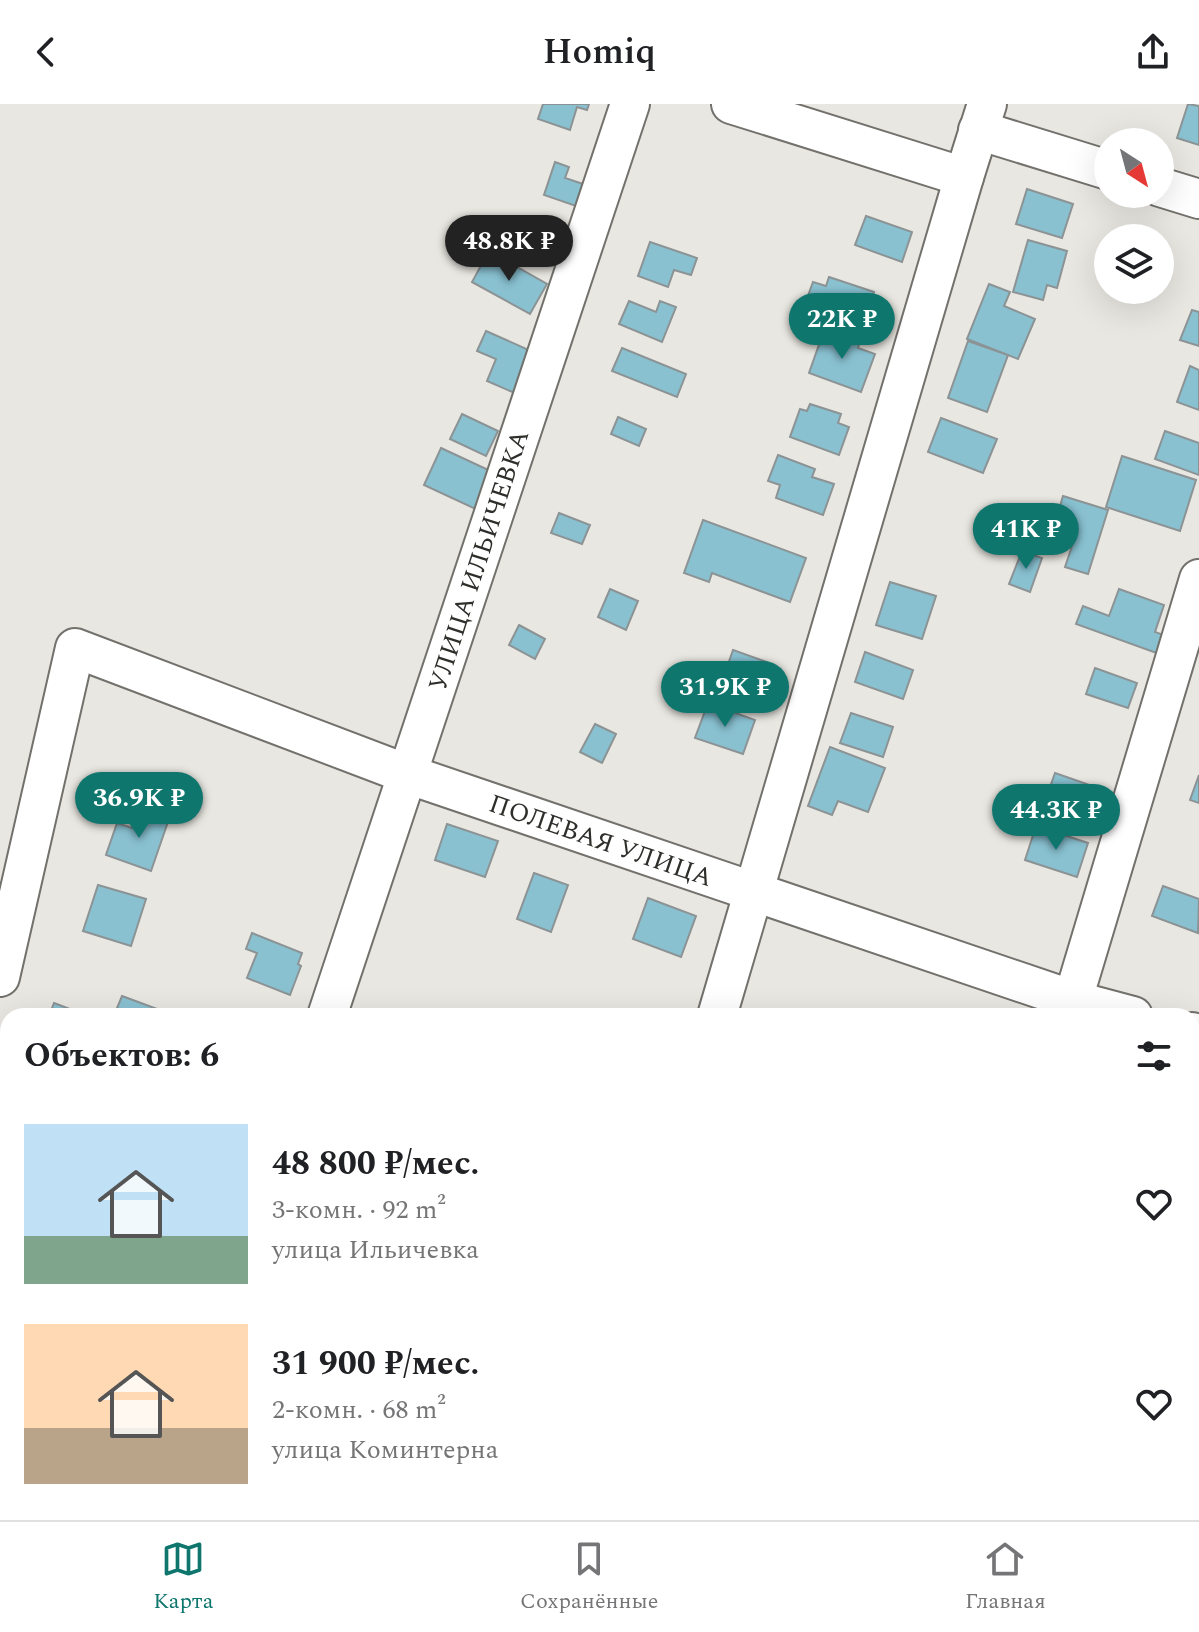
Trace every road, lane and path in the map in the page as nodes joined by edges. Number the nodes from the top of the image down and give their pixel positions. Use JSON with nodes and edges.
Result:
{"nodes":[{"id":1,"x":630,"y":104,"type":"edge"},
{"id":2,"x":731,"y":104,"type":"edge"},
{"id":3,"x":982,"y":117,"type":"edge"},
{"id":4,"x":1094,"y":164,"type":"edge"},
{"id":5,"x":964,"y":177,"type":"junction"},
{"id":6,"x":1174,"y":191,"type":"edge"},
{"id":7,"x":1199,"y":199,"type":"edge"},
{"id":8,"x":1199,"y":579,"type":"edge"},
{"id":9,"x":407,"y":774,"type":"junction"},
{"id":10,"x":754,"y":892,"type":"junction"},
{"id":11,"x":0,"y":977,"type":"edge"},
{"id":12,"x":330,"y":1008,"type":"edge"},
{"id":13,"x":719,"y":1008,"type":"edge"},
{"id":14,"x":1071,"y":1008,"type":"edge"}],
"edges":[{"from":1,"to":9,"type":"street","name":"УЛИЦА ИЛЬИЧЕВКА"},
{"from":2,"to":5,"type":"street"},
{"from":3,"to":4,"type":"street"},
{"from":3,"to":5,"type":"street"},
{"from":5,"to":10,"type":"street"},
{"from":6,"to":7,"type":"street"},
{"from":8,"to":14,"type":"street"},
{"from":9,"to":10,"type":"street","name":"ПОЛЕВАЯ УЛИЦА"},
{"from":9,"to":11,"type":"street","name":"ПОЛЕВАЯ УЛИЦА"},
{"from":9,"to":12,"type":"street","name":"УЛИЦА ИЛЬИЧЕВКА"},
{"from":10,"to":13,"type":"street"},
{"from":10,"to":14,"type":"street","name":"ПОЛЕВАЯ УЛИЦА"}]}
